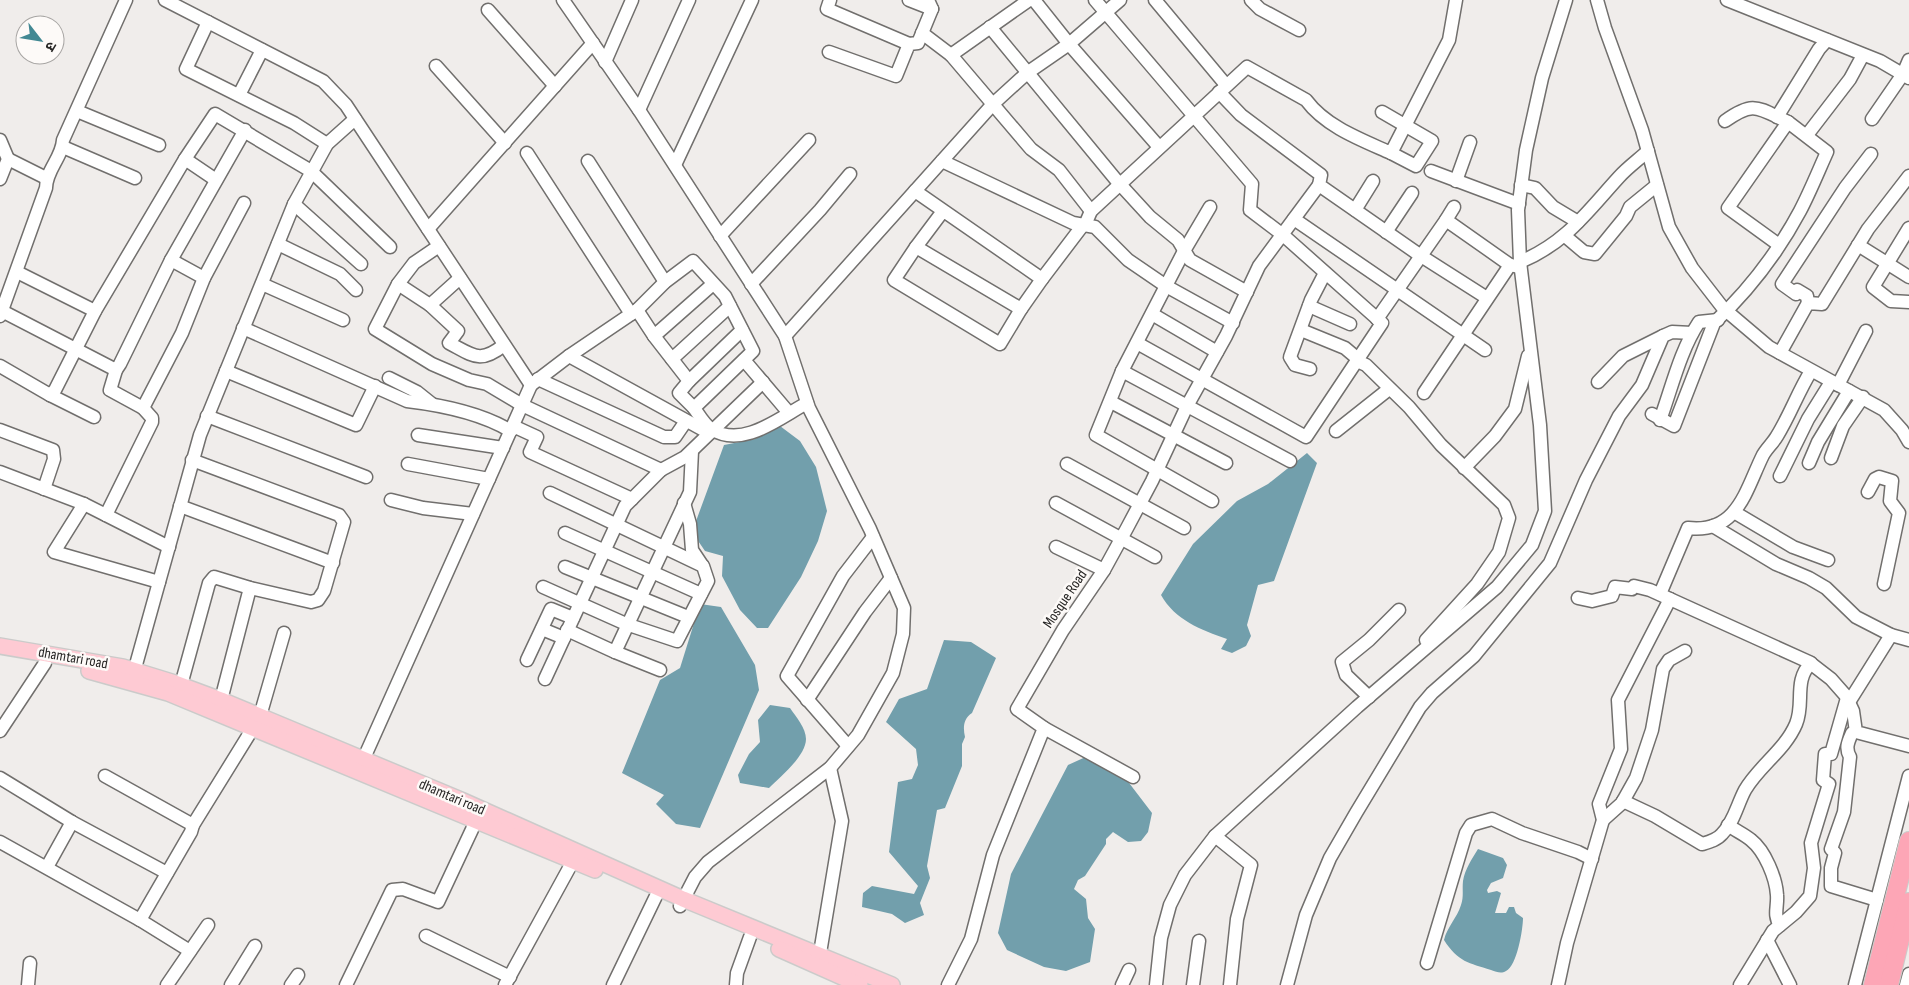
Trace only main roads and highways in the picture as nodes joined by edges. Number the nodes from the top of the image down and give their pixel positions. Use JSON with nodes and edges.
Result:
{"nodes":[{"id":1,"x":0,"y":646,"type":"edge"},
{"id":2,"x":0,"y":656,"type":"edge"},
{"id":3,"x":133,"y":676,"type":"junction"},
{"id":4,"x":257,"y":722,"type":"junction"},
{"id":5,"x":361,"y":766,"type":"junction"},
{"id":6,"x":1909,"y":841,"type":"edge"},
{"id":7,"x":682,"y":902,"type":"junction"},
{"id":8,"x":1909,"y":902,"type":"edge"},
{"id":9,"x":819,"y":961,"type":"junction"},
{"id":10,"x":860,"y":985,"type":"edge"},
{"id":11,"x":892,"y":985,"type":"edge"},
{"id":12,"x":1873,"y":985,"type":"edge"},
{"id":13,"x":1889,"y":985,"type":"edge"}],
"edges":[{"from":1,"to":3,"type":"main road","name":"dhamtari road"},
{"from":2,"to":3,"type":"main road"},
{"from":3,"to":4,"type":"main road"},
{"from":3,"to":4,"type":"main road","name":"dhamtari road"},
{"from":4,"to":5,"type":"main road"},
{"from":5,"to":7,"type":"main road","name":"dhamtari road"},
{"from":5,"to":7,"type":"main road"},
{"from":6,"to":12,"type":"highway"},
{"from":7,"to":9,"type":"main road","name":"dhamtari road"},
{"from":7,"to":9,"type":"main road"},
{"from":8,"to":13,"type":"highway"},
{"from":9,"to":10,"type":"main road"},
{"from":9,"to":11,"type":"main road","name":"dhamtari road"}]}
